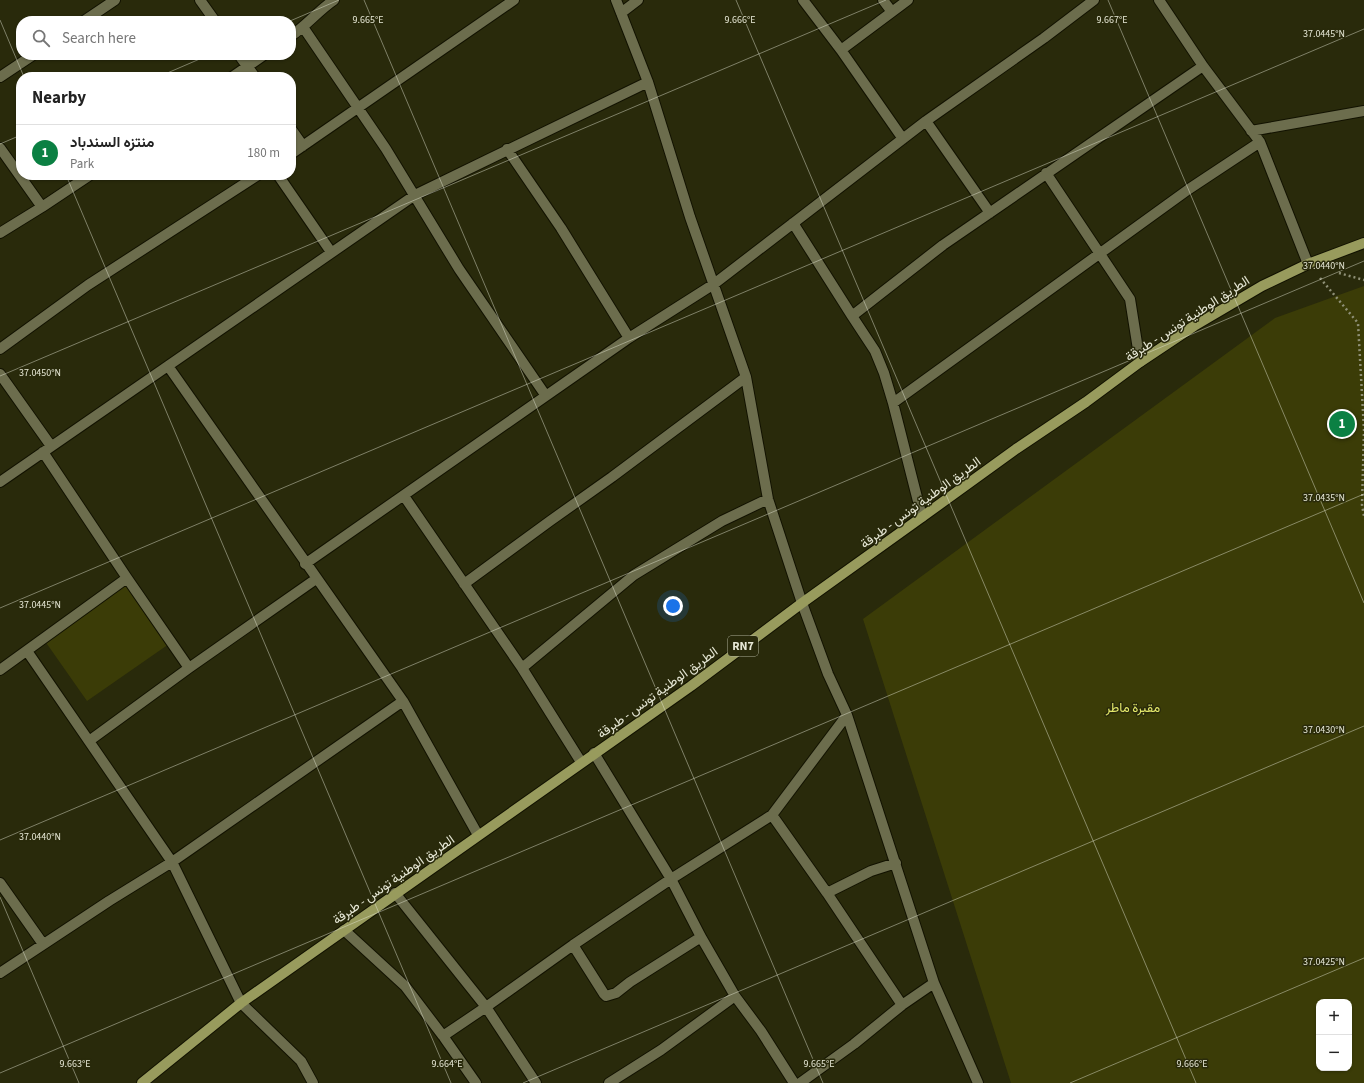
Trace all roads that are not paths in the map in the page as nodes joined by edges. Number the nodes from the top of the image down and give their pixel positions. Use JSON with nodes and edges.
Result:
{"nodes":[{"id":1,"x":115,"y":0,"type":"edge"},
{"id":2,"x":200,"y":0,"type":"edge"},
{"id":3,"x":334,"y":0,"type":"edge"},
{"id":4,"x":514,"y":0,"type":"edge"},
{"id":5,"x":616,"y":0,"type":"edge"},
{"id":6,"x":638,"y":0,"type":"edge"},
{"id":7,"x":803,"y":0,"type":"edge"},
{"id":8,"x":883,"y":0,"type":"edge"},
{"id":9,"x":908,"y":0,"type":"edge"},
{"id":10,"x":1094,"y":0,"type":"edge"},
{"id":11,"x":1160,"y":0,"type":"edge"},
{"id":12,"x":892,"y":12,"type":"junction"},
{"id":13,"x":621,"y":13,"type":"junction"},
{"id":14,"x":91,"y":16,"type":"edge"},
{"id":15,"x":211,"y":16,"type":"edge"},
{"id":16,"x":303,"y":27,"type":"junction"},
{"id":17,"x":296,"y":32,"type":"edge"},
{"id":18,"x":841,"y":50,"type":"junction"},
{"id":19,"x":26,"y":60,"type":"edge"},
{"id":20,"x":243,"y":60,"type":"edge"},
{"id":21,"x":256,"y":60,"type":"edge"},
{"id":22,"x":247,"y":66,"type":"junction"},
{"id":23,"x":1202,"y":66,"type":"junction"},
{"id":24,"x":239,"y":72,"type":"edge"},
{"id":25,"x":251,"y":72,"type":"edge"},
{"id":26,"x":0,"y":78,"type":"edge"},
{"id":27,"x":648,"y":82,"type":"junction"},
{"id":28,"x":358,"y":108,"type":"junction"},
{"id":29,"x":1364,"y":111,"type":"edge"},
{"id":30,"x":926,"y":122,"type":"junction"},
{"id":31,"x":1251,"y":130,"type":"junction"},
{"id":32,"x":296,"y":136,"type":"edge"},
{"id":33,"x":903,"y":139,"type":"junction"},
{"id":34,"x":1260,"y":142,"type":"junction"},
{"id":35,"x":303,"y":146,"type":"junction"},
{"id":36,"x":0,"y":148,"type":"edge"},
{"id":37,"x":507,"y":149,"type":"junction"},
{"id":38,"x":296,"y":151,"type":"edge"},
{"id":39,"x":16,"y":170,"type":"edge"},
{"id":40,"x":1046,"y":173,"type":"junction"},
{"id":41,"x":23,"y":180,"type":"edge"},
{"id":42,"x":82,"y":180,"type":"edge"},
{"id":43,"x":250,"y":180,"type":"edge"},
{"id":44,"x":281,"y":180,"type":"edge"},
{"id":45,"x":415,"y":195,"type":"junction"},
{"id":46,"x":42,"y":207,"type":"junction"},
{"id":47,"x":990,"y":213,"type":"junction"},
{"id":48,"x":793,"y":224,"type":"junction"},
{"id":49,"x":0,"y":233,"type":"edge"},
{"id":50,"x":1364,"y":243,"type":"edge"},
{"id":51,"x":331,"y":252,"type":"junction"},
{"id":52,"x":1099,"y":254,"type":"junction"},
{"id":53,"x":1308,"y":264,"type":"junction"},
{"id":54,"x":714,"y":284,"type":"junction"},
{"id":55,"x":852,"y":316,"type":"junction"},
{"id":56,"x":629,"y":338,"type":"junction"},
{"id":57,"x":0,"y":349,"type":"edge"},
{"id":58,"x":1140,"y":362,"type":"junction"},
{"id":59,"x":168,"y":366,"type":"junction"},
{"id":60,"x":0,"y":374,"type":"edge"},
{"id":61,"x":746,"y":377,"type":"junction"},
{"id":62,"x":546,"y":396,"type":"junction"},
{"id":63,"x":893,"y":403,"type":"junction"},
{"id":64,"x":46,"y":449,"type":"junction"},
{"id":65,"x":0,"y":482,"type":"edge"},
{"id":66,"x":404,"y":496,"type":"junction"},
{"id":67,"x":768,"y":499,"type":"junction"},
{"id":68,"x":922,"y":517,"type":"junction"},
{"id":69,"x":306,"y":564,"type":"junction"},
{"id":70,"x":127,"y":578,"type":"junction"},
{"id":71,"x":316,"y":579,"type":"junction"},
{"id":72,"x":464,"y":584,"type":"junction"},
{"id":73,"x":802,"y":603,"type":"junction"},
{"id":74,"x":27,"y":651,"type":"junction"},
{"id":75,"x":189,"y":668,"type":"junction"},
{"id":76,"x":522,"y":668,"type":"junction"},
{"id":77,"x":0,"y":670,"type":"edge"},
{"id":78,"x":403,"y":701,"type":"junction"},
{"id":79,"x":847,"y":715,"type":"junction"},
{"id":80,"x":89,"y":742,"type":"junction"},
{"id":81,"x":594,"y":753,"type":"junction"},
{"id":82,"x":582,"y":762,"type":"junction"},
{"id":83,"x":772,"y":815,"type":"junction"},
{"id":84,"x":478,"y":835,"type":"junction"},
{"id":85,"x":172,"y":862,"type":"junction"},
{"id":86,"x":896,"y":863,"type":"junction"},
{"id":87,"x":671,"y":879,"type":"junction"},
{"id":88,"x":0,"y":883,"type":"edge"},
{"id":89,"x":395,"y":893,"type":"junction"},
{"id":90,"x":827,"y":893,"type":"junction"},
{"id":91,"x":344,"y":930,"type":"junction"},
{"id":92,"x":701,"y":937,"type":"junction"},
{"id":93,"x":43,"y":944,"type":"junction"},
{"id":94,"x":573,"y":945,"type":"junction"},
{"id":95,"x":0,"y":973,"type":"edge"},
{"id":96,"x":934,"y":983,"type":"junction"},
{"id":97,"x":735,"y":996,"type":"junction"},
{"id":98,"x":240,"y":1003,"type":"junction"},
{"id":99,"x":902,"y":1005,"type":"junction"},
{"id":100,"x":486,"y":1007,"type":"junction"},
{"id":101,"x":443,"y":1036,"type":"junction"},
{"id":102,"x":142,"y":1083,"type":"edge"},
{"id":103,"x":313,"y":1083,"type":"edge"},
{"id":104,"x":476,"y":1083,"type":"edge"},
{"id":105,"x":536,"y":1083,"type":"edge"},
{"id":106,"x":609,"y":1083,"type":"edge"},
{"id":107,"x":794,"y":1083,"type":"edge"},
{"id":108,"x":800,"y":1083,"type":"edge"},
{"id":109,"x":978,"y":1083,"type":"edge"}],
"edges":[{"from":1,"to":14,"type":"street"},
{"from":2,"to":15,"type":"street"},
{"from":3,"to":16,"type":"street"},
{"from":4,"to":28,"type":"street"},
{"from":5,"to":13,"type":"street"},
{"from":6,"to":13,"type":"street"},
{"from":7,"to":18,"type":"street"},
{"from":8,"to":12,"type":"street"},
{"from":9,"to":12,"type":"street"},
{"from":10,"to":30,"type":"street"},
{"from":11,"to":23,"type":"street"},
{"from":12,"to":18,"type":"street"},
{"from":13,"to":27,"type":"street"},
{"from":16,"to":17,"type":"street"},
{"from":16,"to":28,"type":"street"},
{"from":18,"to":33,"type":"street"},
{"from":19,"to":26,"type":"street"},
{"from":20,"to":22,"type":"street"},
{"from":21,"to":22,"type":"street"},
{"from":22,"to":24,"type":"street"},
{"from":22,"to":25,"type":"street"},
{"from":23,"to":31,"type":"street"},
{"from":23,"to":40,"type":"street"},
{"from":27,"to":37,"type":"street"},
{"from":27,"to":54,"type":"street"},
{"from":28,"to":35,"type":"street"},
{"from":28,"to":45,"type":"street"},
{"from":29,"to":31,"type":"street"},
{"from":30,"to":33,"type":"street"},
{"from":30,"to":47,"type":"street"},
{"from":31,"to":34,"type":"street"},
{"from":32,"to":35,"type":"street"},
{"from":33,"to":48,"type":"street"},
{"from":34,"to":52,"type":"street"},
{"from":34,"to":53,"type":"street"},
{"from":35,"to":38,"type":"street"},
{"from":36,"to":39,"type":"street"},
{"from":37,"to":45,"type":"street"},
{"from":37,"to":56,"type":"street"},
{"from":40,"to":47,"type":"street"},
{"from":40,"to":52,"type":"street"},
{"from":41,"to":46,"type":"street"},
{"from":42,"to":46,"type":"street"},
{"from":43,"to":57,"type":"street"},
{"from":44,"to":51,"type":"street"},
{"from":45,"to":51,"type":"street"},
{"from":45,"to":62,"type":"street"},
{"from":46,"to":49,"type":"street"},
{"from":47,"to":55,"type":"street"},
{"from":48,"to":54,"type":"street"},
{"from":48,"to":55,"type":"street"},
{"from":50,"to":53,"type":"main road","name":"الطريق الوطنية تونس - طبرقة","number":"RN7"},
{"from":51,"to":59,"type":"street"},
{"from":52,"to":58,"type":"street"},
{"from":52,"to":63,"type":"street"},
{"from":53,"to":58,"type":"main road","name":"الطريق الوطنية تونس - طبرقة","number":"RN7"},
{"from":54,"to":56,"type":"street"},
{"from":54,"to":61,"type":"street"},
{"from":55,"to":63,"type":"street"},
{"from":56,"to":62,"type":"street"},
{"from":58,"to":68,"type":"main road","name":"الطريق الوطنية تونس - طبرقة","number":"RN7"},
{"from":59,"to":64,"type":"street"},
{"from":59,"to":69,"type":"street"},
{"from":60,"to":64,"type":"street"},
{"from":61,"to":67,"type":"street"},
{"from":61,"to":72,"type":"street"},
{"from":62,"to":66,"type":"street"},
{"from":63,"to":68,"type":"street"},
{"from":64,"to":65,"type":"street"},
{"from":64,"to":70,"type":"street"},
{"from":66,"to":69,"type":"street"},
{"from":66,"to":72,"type":"street"},
{"from":67,"to":73,"type":"street"},
{"from":67,"to":76,"type":"street"},
{"from":68,"to":73,"type":"main road","name":"الطريق الوطنية تونس - طبرقة","number":"RN7"},
{"from":69,"to":71,"type":"street"},
{"from":70,"to":74,"type":"street"},
{"from":70,"to":75,"type":"street"},
{"from":71,"to":75,"type":"street"},
{"from":71,"to":78,"type":"street"},
{"from":72,"to":76,"type":"street"},
{"from":73,"to":79,"type":"street"},
{"from":73,"to":81,"type":"main road","name":"الطريق الوطنية تونس - طبرقة","number":"RN7"},
{"from":74,"to":77,"type":"street"},
{"from":74,"to":80,"type":"street"},
{"from":75,"to":80,"type":"street"},
{"from":76,"to":82,"type":"street"},
{"from":78,"to":84,"type":"street"},
{"from":78,"to":85,"type":"street"},
{"from":79,"to":83,"type":"street"},
{"from":79,"to":86,"type":"street"},
{"from":80,"to":85,"type":"street"},
{"from":81,"to":82,"type":"main road","name":"الطريق الوطنية تونس - طبرقة","number":"RN7"},
{"from":81,"to":87,"type":"street"},
{"from":82,"to":84,"type":"main road","name":"الطريق الوطنية تونس - طبرقة","number":"RN7"},
{"from":83,"to":87,"type":"street"},
{"from":83,"to":90,"type":"street"},
{"from":84,"to":89,"type":"main road","name":"الطريق الوطنية تونس - طبرقة","number":"RN7"},
{"from":85,"to":93,"type":"street"},
{"from":85,"to":98,"type":"street"},
{"from":86,"to":90,"type":"street"},
{"from":86,"to":96,"type":"street"},
{"from":87,"to":92,"type":"street"},
{"from":87,"to":94,"type":"street"},
{"from":88,"to":93,"type":"street"},
{"from":89,"to":91,"type":"main road","name":"الطريق الوطنية تونس - طبرقة","number":"RN7"},
{"from":89,"to":100,"type":"street"},
{"from":90,"to":99,"type":"street"},
{"from":91,"to":98,"type":"main road","name":"الطريق الوطنية تونس - طبرقة","number":"RN7"},
{"from":91,"to":101,"type":"street"},
{"from":92,"to":94,"type":"street"},
{"from":92,"to":97,"type":"street"},
{"from":93,"to":95,"type":"street"},
{"from":94,"to":100,"type":"street"},
{"from":96,"to":99,"type":"street"},
{"from":96,"to":109,"type":"street"},
{"from":97,"to":106,"type":"street"},
{"from":97,"to":107,"type":"street"},
{"from":98,"to":102,"type":"main road","name":"الطريق الوطنية تونس - طبرقة","number":"RN7"},
{"from":98,"to":103,"type":"street"},
{"from":99,"to":108,"type":"street"},
{"from":100,"to":101,"type":"street"},
{"from":100,"to":105,"type":"street"},
{"from":101,"to":104,"type":"street"}]}
